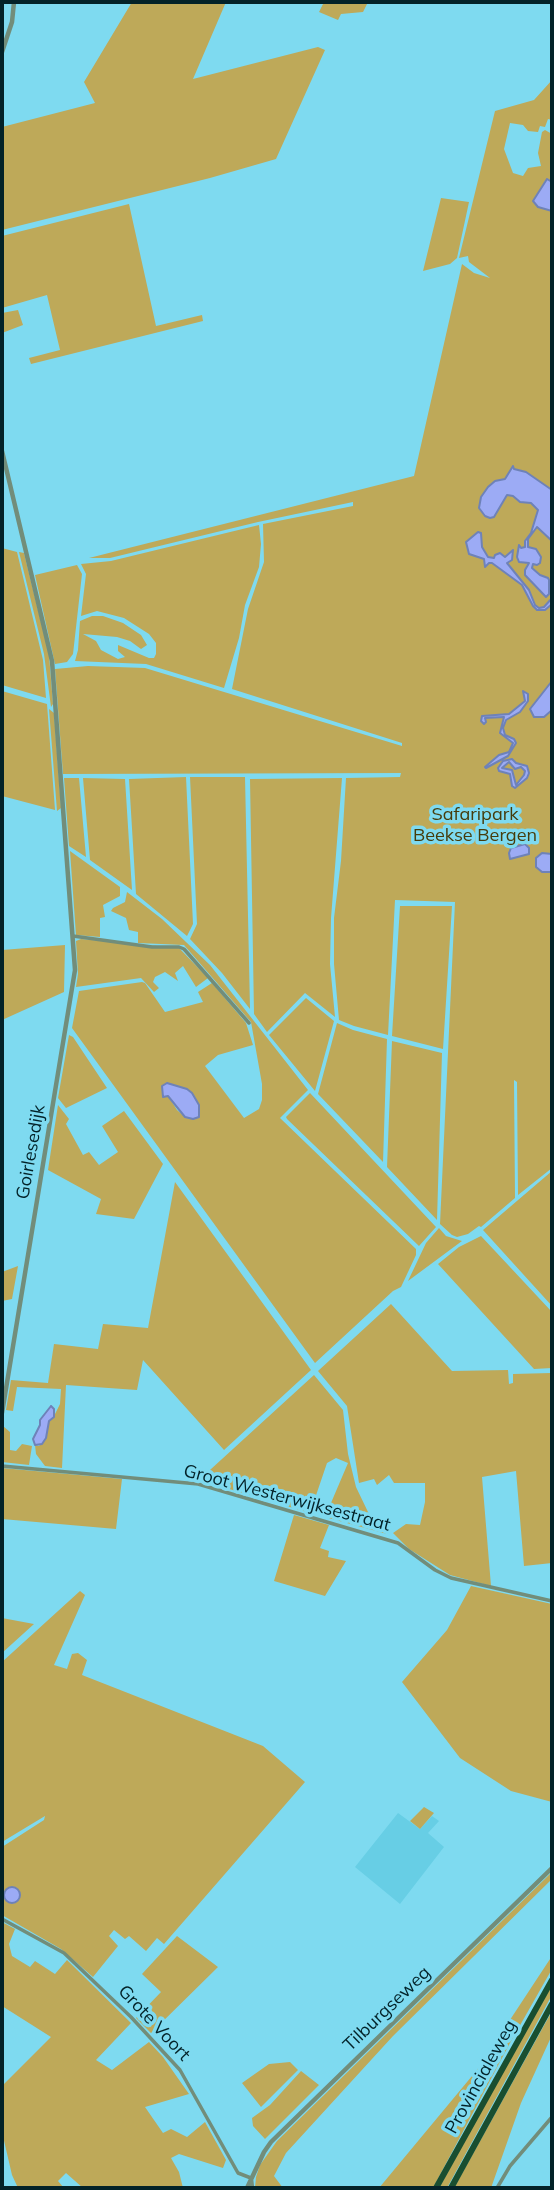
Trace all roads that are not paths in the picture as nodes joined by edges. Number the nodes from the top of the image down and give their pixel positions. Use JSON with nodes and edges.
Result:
{"nodes":[{"id":1,"x":15,"y":2,"type":"edge"},
{"id":2,"x":2,"y":51,"type":"edge"},
{"id":3,"x":2,"y":451,"type":"edge"},
{"id":4,"x":73,"y":936,"type":"junction"},
{"id":5,"x":249,"y":1023,"type":"dead end"},
{"id":6,"x":2,"y":1413,"type":"edge"},
{"id":7,"x":2,"y":1466,"type":"edge"},
{"id":8,"x":552,"y":1601,"type":"edge"},
{"id":9,"x":552,"y":1868,"type":"edge"},
{"id":10,"x":2,"y":1919,"type":"edge"},
{"id":11,"x":552,"y":1980,"type":"edge"},
{"id":12,"x":552,"y":2004,"type":"edge"},
{"id":13,"x":552,"y":2117,"type":"edge"},
{"id":14,"x":251,"y":2178,"type":"junction"},
{"id":15,"x":247,"y":2188,"type":"edge"},
{"id":16,"x":252,"y":2188,"type":"edge"},
{"id":17,"x":436,"y":2188,"type":"edge"},
{"id":18,"x":452,"y":2188,"type":"edge"},
{"id":19,"x":497,"y":2188,"type":"edge"}],
"edges":[{"from":1,"to":2,"type":"street"},
{"from":3,"to":4,"type":"street","name":"Goirlesedijk"},
{"from":4,"to":5,"type":"street"},
{"from":4,"to":6,"type":"street","name":"Goirlesedijk"},
{"from":7,"to":8,"type":"street","name":"Groot Westerwijksestraat"},
{"from":9,"to":14,"type":"street","name":"Tilburgseweg"},
{"from":10,"to":14,"type":"street","name":"Grote Voort"},
{"from":11,"to":17,"type":"highway","name":"Provincialeweg"},
{"from":12,"to":18,"type":"highway","name":"Provincialeweg"},
{"from":13,"to":19,"type":"street"},
{"from":14,"to":15,"type":"street","name":"Tilburgseweg"},
{"from":14,"to":16,"type":"street"}]}
